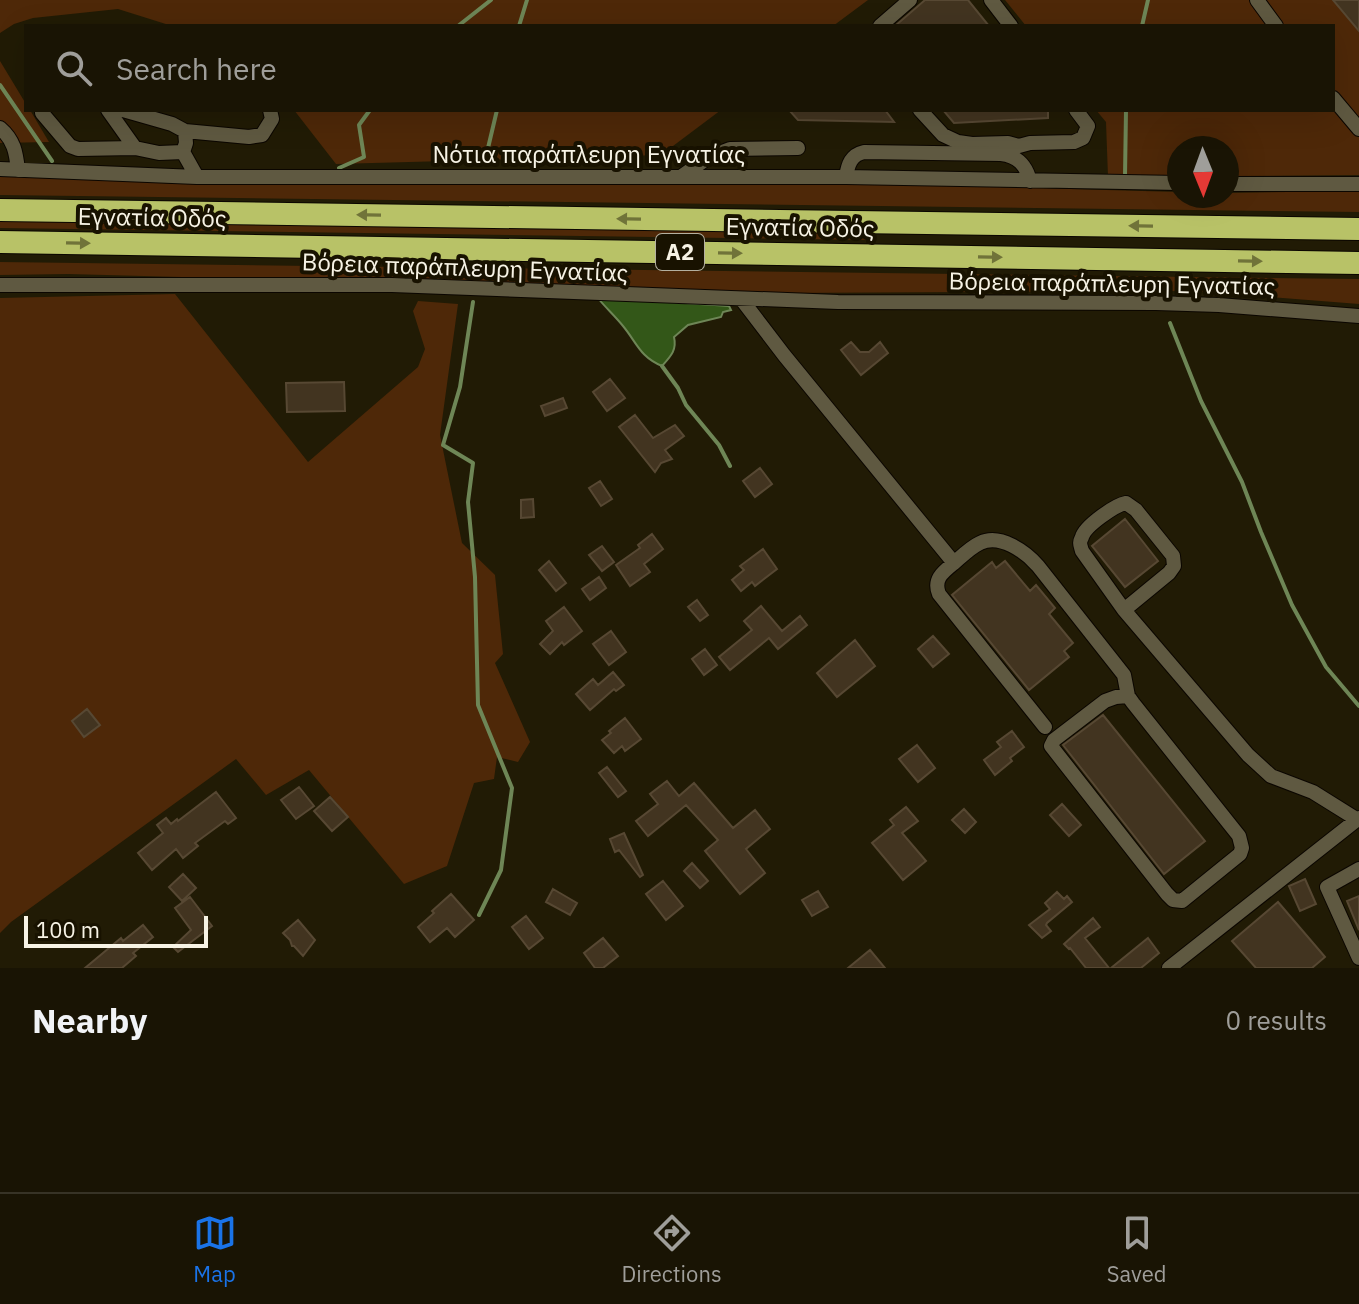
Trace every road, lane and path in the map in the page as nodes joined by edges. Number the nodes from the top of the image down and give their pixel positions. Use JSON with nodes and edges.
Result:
{"nodes":[{"id":1,"x":910,"y":0,"type":"edge"},
{"id":2,"x":991,"y":0,"type":"edge"},
{"id":3,"x":1257,"y":0,"type":"edge"},
{"id":4,"x":882,"y":24,"type":"edge"},
{"id":5,"x":1009,"y":24,"type":"edge"},
{"id":6,"x":1275,"y":24,"type":"edge"},
{"id":7,"x":1335,"y":100,"type":"edge"},
{"id":8,"x":42,"y":112,"type":"edge"},
{"id":9,"x":109,"y":112,"type":"edge"},
{"id":10,"x":130,"y":112,"type":"edge"},
{"id":11,"x":270,"y":112,"type":"edge"},
{"id":12,"x":922,"y":112,"type":"edge"},
{"id":13,"x":1078,"y":112,"type":"edge"},
{"id":14,"x":0,"y":128,"type":"edge"},
{"id":15,"x":1359,"y":129,"type":"edge"},
{"id":16,"x":185,"y":131,"type":"junction"},
{"id":17,"x":135,"y":148,"type":"junction"},
{"id":18,"x":798,"y":148,"type":"dead end"},
{"id":19,"x":1016,"y":151,"type":"junction"},
{"id":20,"x":183,"y":152,"type":"junction"},
{"id":21,"x":0,"y":169,"type":"edge"},
{"id":22,"x":18,"y":170,"type":"junction"},
{"id":23,"x":682,"y":176,"type":"junction"},
{"id":24,"x":197,"y":177,"type":"junction"},
{"id":25,"x":846,"y":177,"type":"junction"},
{"id":26,"x":1030,"y":181,"type":"junction"},
{"id":27,"x":1167,"y":183,"type":"edge"},
{"id":28,"x":1239,"y":184,"type":"edge"},
{"id":29,"x":1359,"y":184,"type":"edge"},
{"id":30,"x":0,"y":210,"type":"edge"},
{"id":31,"x":1359,"y":229,"type":"edge"},
{"id":32,"x":0,"y":242,"type":"edge"},
{"id":33,"x":1359,"y":263,"type":"edge"},
{"id":34,"x":0,"y":285,"type":"edge"},
{"id":35,"x":742,"y":300,"type":"junction"},
{"id":36,"x":1359,"y":316,"type":"edge"},
{"id":37,"x":954,"y":563,"type":"junction"},
{"id":38,"x":1124,"y":610,"type":"junction"},
{"id":39,"x":1128,"y":696,"type":"junction"},
{"id":40,"x":1045,"y":727,"type":"dead end"},
{"id":41,"x":1358,"y":819,"type":"edge"},
{"id":42,"x":1359,"y":869,"type":"edge"},
{"id":43,"x":1359,"y":958,"type":"edge"},
{"id":44,"x":1169,"y":968,"type":"edge"}],
"edges":[{"from":1,"to":4,"type":"street"},
{"from":2,"to":5,"type":"street"},
{"from":3,"to":6,"type":"street"},
{"from":7,"to":15,"type":"street"},
{"from":8,"to":17,"type":"street"},
{"from":9,"to":17,"type":"street"},
{"from":10,"to":16,"type":"street"},
{"from":11,"to":16,"type":"street"},
{"from":12,"to":19,"type":"street"},
{"from":13,"to":19,"type":"street"},
{"from":14,"to":22,"type":"street"},
{"from":16,"to":20,"type":"street"},
{"from":17,"to":20,"type":"street"},
{"from":18,"to":23,"type":"street"},
{"from":19,"to":25,"type":"street"},
{"from":19,"to":26,"type":"street"},
{"from":20,"to":24,"type":"street"},
{"from":21,"to":22,"type":"street","name":"Νότια παράπλευρη Εγνατίας"},
{"from":22,"to":24,"type":"street","name":"Νότια παράπλευρη Εγνατίας"},
{"from":23,"to":24,"type":"street","name":"Νότια παράπλευρη Εγνατίας"},
{"from":23,"to":25,"type":"street","name":"Νότια παράπλευρη Εγνατίας"},
{"from":25,"to":26,"type":"street","name":"Νότια παράπλευρη Εγνατίας"},
{"from":26,"to":27,"type":"street","name":"Νότια παράπλευρη Εγνατίας"},
{"from":28,"to":29,"type":"street"},
{"from":31,"to":30,"type":"highway","name":"Εγνατία Οδός","number":"Α2","one_way":true},
{"from":32,"to":33,"type":"highway","name":"Εγνατία Οδός","number":"Α2","one_way":true},
{"from":34,"to":35,"type":"street","name":"Βόρεια παράπλευρη Εγνατίας"},
{"from":35,"to":36,"type":"street","name":"Βόρεια παράπλευρη Εγνατίας"},
{"from":35,"to":37,"type":"street"},
{"from":37,"to":39,"type":"street"},
{"from":37,"to":40,"type":"street"},
{"from":38,"to":38,"type":"street"},
{"from":38,"to":41,"type":"street"},
{"from":39,"to":39,"type":"street"},
{"from":41,"to":44,"type":"street"},
{"from":42,"to":43,"type":"street"}]}
